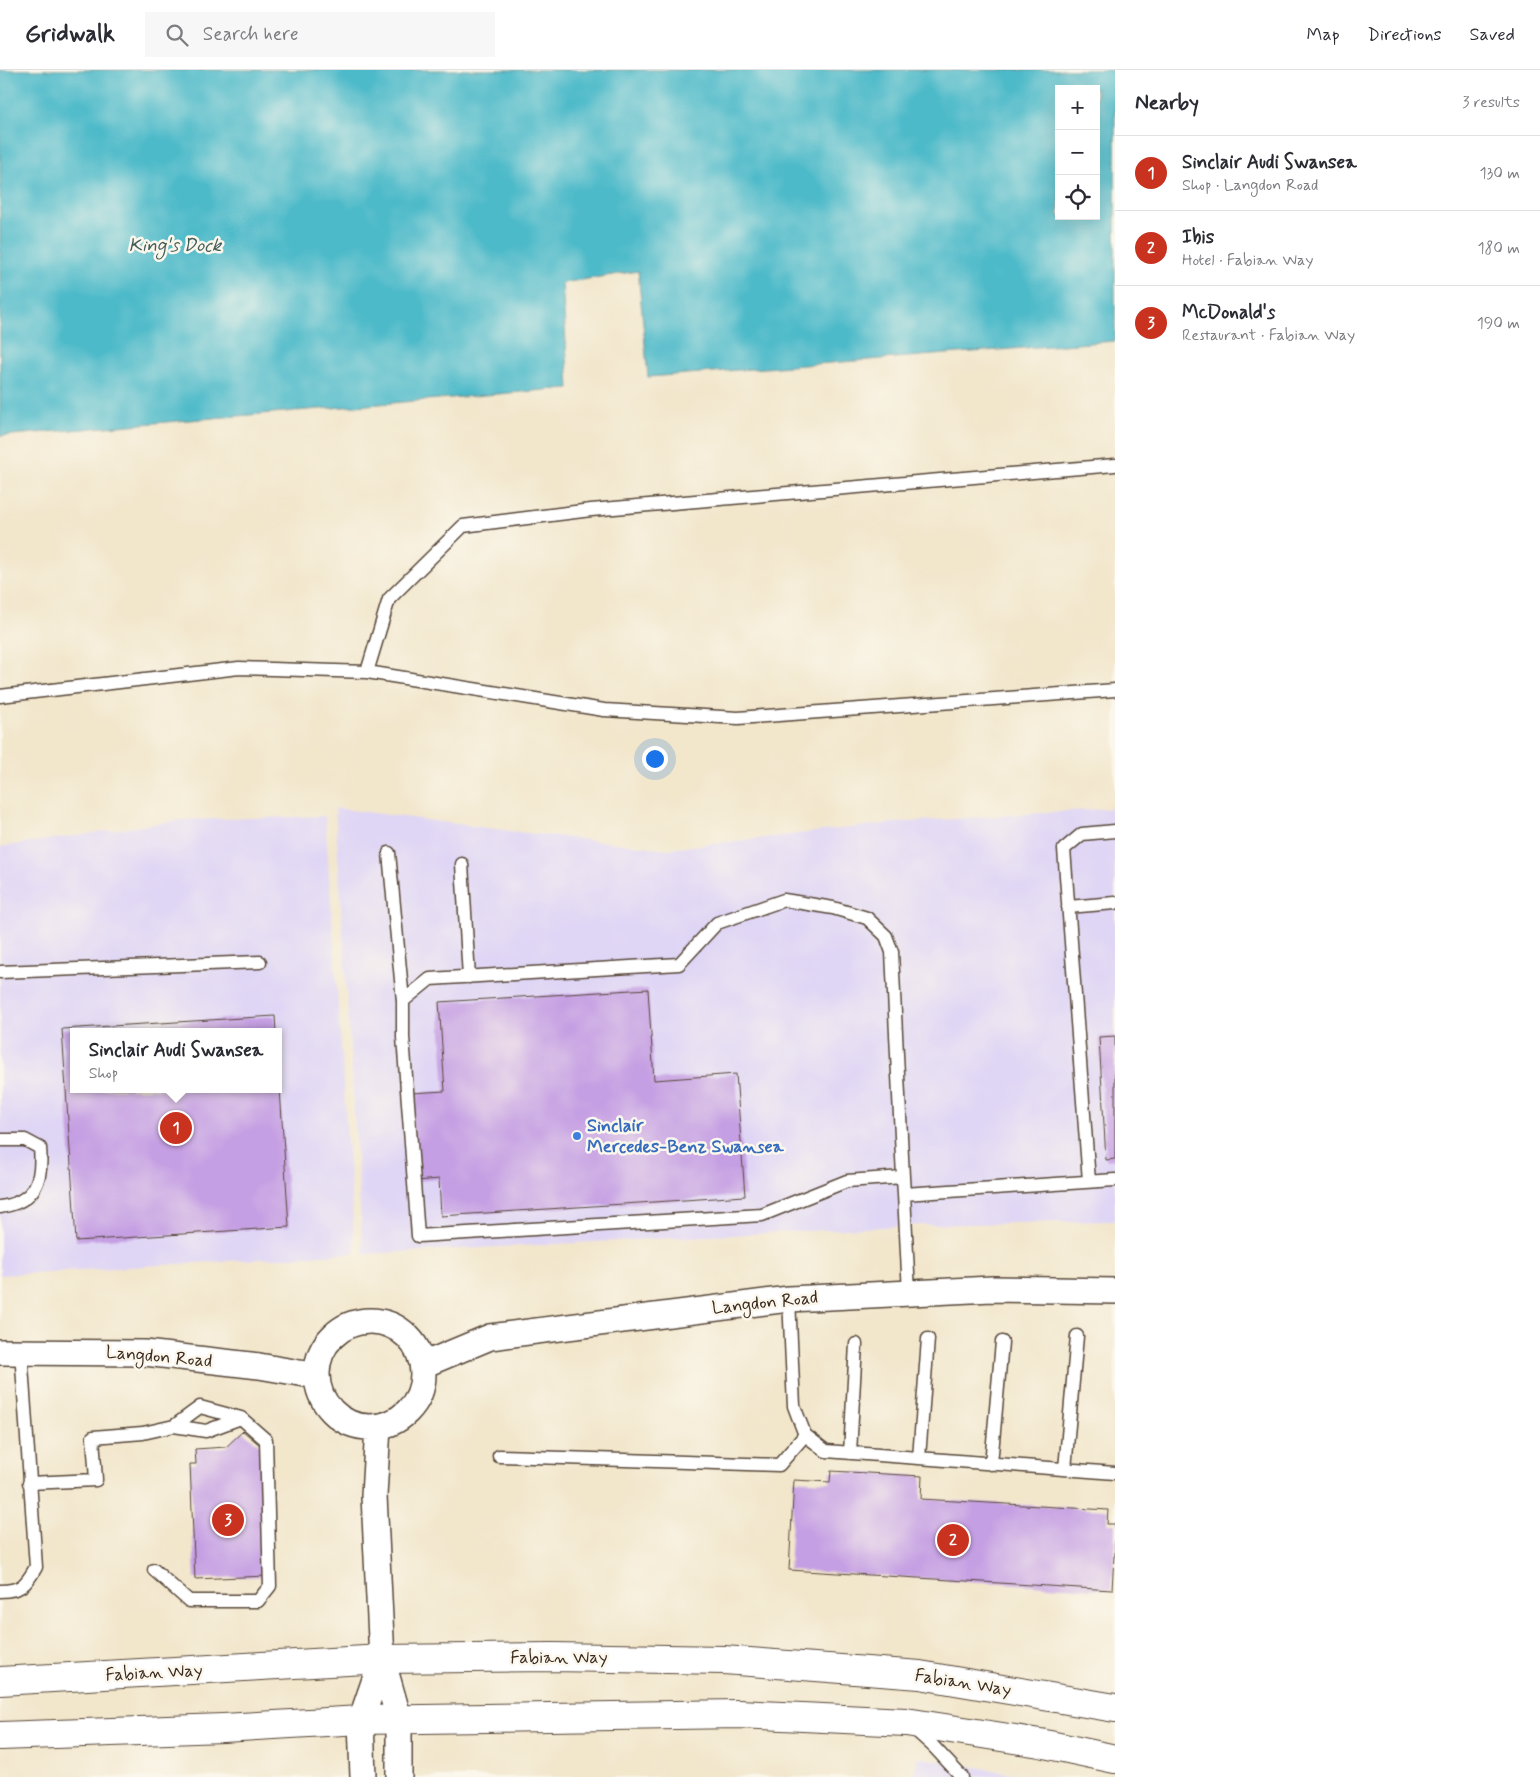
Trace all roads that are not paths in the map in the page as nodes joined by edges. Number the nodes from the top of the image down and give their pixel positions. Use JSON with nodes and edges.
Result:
{"nodes":[{"id":1,"x":1115,"y":465,"type":"edge"},
{"id":2,"x":367,"y":672,"type":"junction"},
{"id":3,"x":1115,"y":690,"type":"edge"},
{"id":4,"x":0,"y":696,"type":"edge"},
{"id":5,"x":1115,"y":831,"type":"edge"},
{"id":6,"x":389,"y":853,"type":"dead end"},
{"id":7,"x":462,"y":864,"type":"dead end"},
{"id":8,"x":1115,"y":903,"type":"edge"},
{"id":9,"x":1068,"y":906,"type":"junction"},
{"id":10,"x":260,"y":962,"type":"dead end"},
{"id":11,"x":0,"y":972,"type":"edge"},
{"id":12,"x":469,"y":977,"type":"junction"},
{"id":13,"x":403,"y":1000,"type":"junction"},
{"id":14,"x":0,"y":1140,"type":"edge"},
{"id":15,"x":904,"y":1177,"type":"junction"},
{"id":16,"x":1115,"y":1180,"type":"edge"},
{"id":17,"x":1089,"y":1181,"type":"junction"},
{"id":18,"x":904,"y":1194,"type":"junction"},
{"id":19,"x":0,"y":1207,"type":"edge"},
{"id":20,"x":1115,"y":1291,"type":"edge"},
{"id":21,"x":909,"y":1293,"type":"junction"},
{"id":22,"x":789,"y":1299,"type":"junction"},
{"id":23,"x":1077,"y":1336,"type":"dead end"},
{"id":24,"x":928,"y":1339,"type":"dead end"},
{"id":25,"x":1002,"y":1342,"type":"dead end"},
{"id":26,"x":856,"y":1344,"type":"dead end"},
{"id":27,"x":10,"y":1351,"type":"edge"},
{"id":28,"x":423,"y":1365,"type":"junction"},
{"id":29,"x":317,"y":1376,"type":"junction"},
{"id":30,"x":240,"y":1418,"type":"junction"},
{"id":31,"x":174,"y":1426,"type":"junction"},
{"id":32,"x":378,"y":1427,"type":"junction"},
{"id":33,"x":805,"y":1435,"type":"junction"},
{"id":34,"x":850,"y":1453,"type":"junction"},
{"id":35,"x":499,"y":1456,"type":"dead end"},
{"id":36,"x":920,"y":1458,"type":"junction"},
{"id":37,"x":991,"y":1464,"type":"junction"},
{"id":38,"x":1065,"y":1470,"type":"junction"},
{"id":39,"x":1115,"y":1473,"type":"edge"},
{"id":40,"x":29,"y":1483,"type":"junction"},
{"id":41,"x":154,"y":1570,"type":"dead end"},
{"id":42,"x":0,"y":1591,"type":"edge"},
{"id":43,"x":382,"y":1659,"type":"junction"},
{"id":44,"x":0,"y":1681,"type":"edge"},
{"id":45,"x":1115,"y":1708,"type":"edge"},
{"id":46,"x":399,"y":1719,"type":"junction"},
{"id":47,"x":361,"y":1720,"type":"junction"},
{"id":48,"x":906,"y":1722,"type":"junction"},
{"id":49,"x":0,"y":1736,"type":"edge"},
{"id":50,"x":1115,"y":1759,"type":"edge"},
{"id":51,"x":363,"y":1777,"type":"edge"},
{"id":52,"x":400,"y":1777,"type":"edge"},
{"id":53,"x":962,"y":1777,"type":"edge"}],
"edges":[{"from":1,"to":2,"type":"lane"},
{"from":2,"to":3,"type":"lane"},
{"from":2,"to":4,"type":"lane"},
{"from":5,"to":9,"type":"lane"},
{"from":6,"to":13,"type":"lane"},
{"from":7,"to":12,"type":"lane"},
{"from":8,"to":9,"type":"lane"},
{"from":9,"to":17,"type":"lane"},
{"from":10,"to":11,"type":"lane"},
{"from":12,"to":13,"type":"lane"},
{"from":12,"to":15,"type":"lane"},
{"from":13,"to":15,"type":"lane"},
{"from":14,"to":19,"type":"lane"},
{"from":15,"to":18,"type":"lane"},
{"from":16,"to":17,"type":"lane"},
{"from":17,"to":18,"type":"lane"},
{"from":18,"to":21,"type":"lane"},
{"from":20,"to":21,"type":"street","name":"Langdon Road"},
{"from":21,"to":22,"type":"street","name":"Langdon Road"},
{"from":22,"to":28,"type":"street","name":"Langdon Road"},
{"from":22,"to":33,"type":"lane"},
{"from":23,"to":38,"type":"lane"},
{"from":24,"to":36,"type":"lane"},
{"from":25,"to":37,"type":"lane"},
{"from":26,"to":34,"type":"lane"},
{"from":27,"to":29,"type":"street","name":"Langdon Road"},
{"from":27,"to":40,"type":"lane"},
{"from":28,"to":29,"type":"street"},
{"from":28,"to":32,"type":"street"},
{"from":29,"to":32,"type":"street"},
{"from":30,"to":31,"type":"lane"},
{"from":30,"to":31,"type":"lane"},
{"from":30,"to":41,"type":"lane"},
{"from":31,"to":40,"type":"lane"},
{"from":32,"to":43,"type":"street"},
{"from":33,"to":34,"type":"lane"},
{"from":33,"to":35,"type":"lane"},
{"from":34,"to":36,"type":"lane"},
{"from":36,"to":37,"type":"lane"},
{"from":37,"to":38,"type":"lane"},
{"from":38,"to":39,"type":"lane"},
{"from":40,"to":42,"type":"lane"},
{"from":43,"to":44,"type":"highway","name":"Fabian Way"},
{"from":43,"to":45,"type":"highway","name":"Fabian Way"},
{"from":43,"to":46,"type":"street"},
{"from":43,"to":47,"type":"street"},
{"from":46,"to":47,"type":"highway"},
{"from":46,"to":48,"type":"highway"},
{"from":46,"to":52,"type":"street"},
{"from":47,"to":49,"type":"highway"},
{"from":47,"to":51,"type":"street"},
{"from":48,"to":50,"type":"highway"},
{"from":48,"to":53,"type":"lane"}]}
